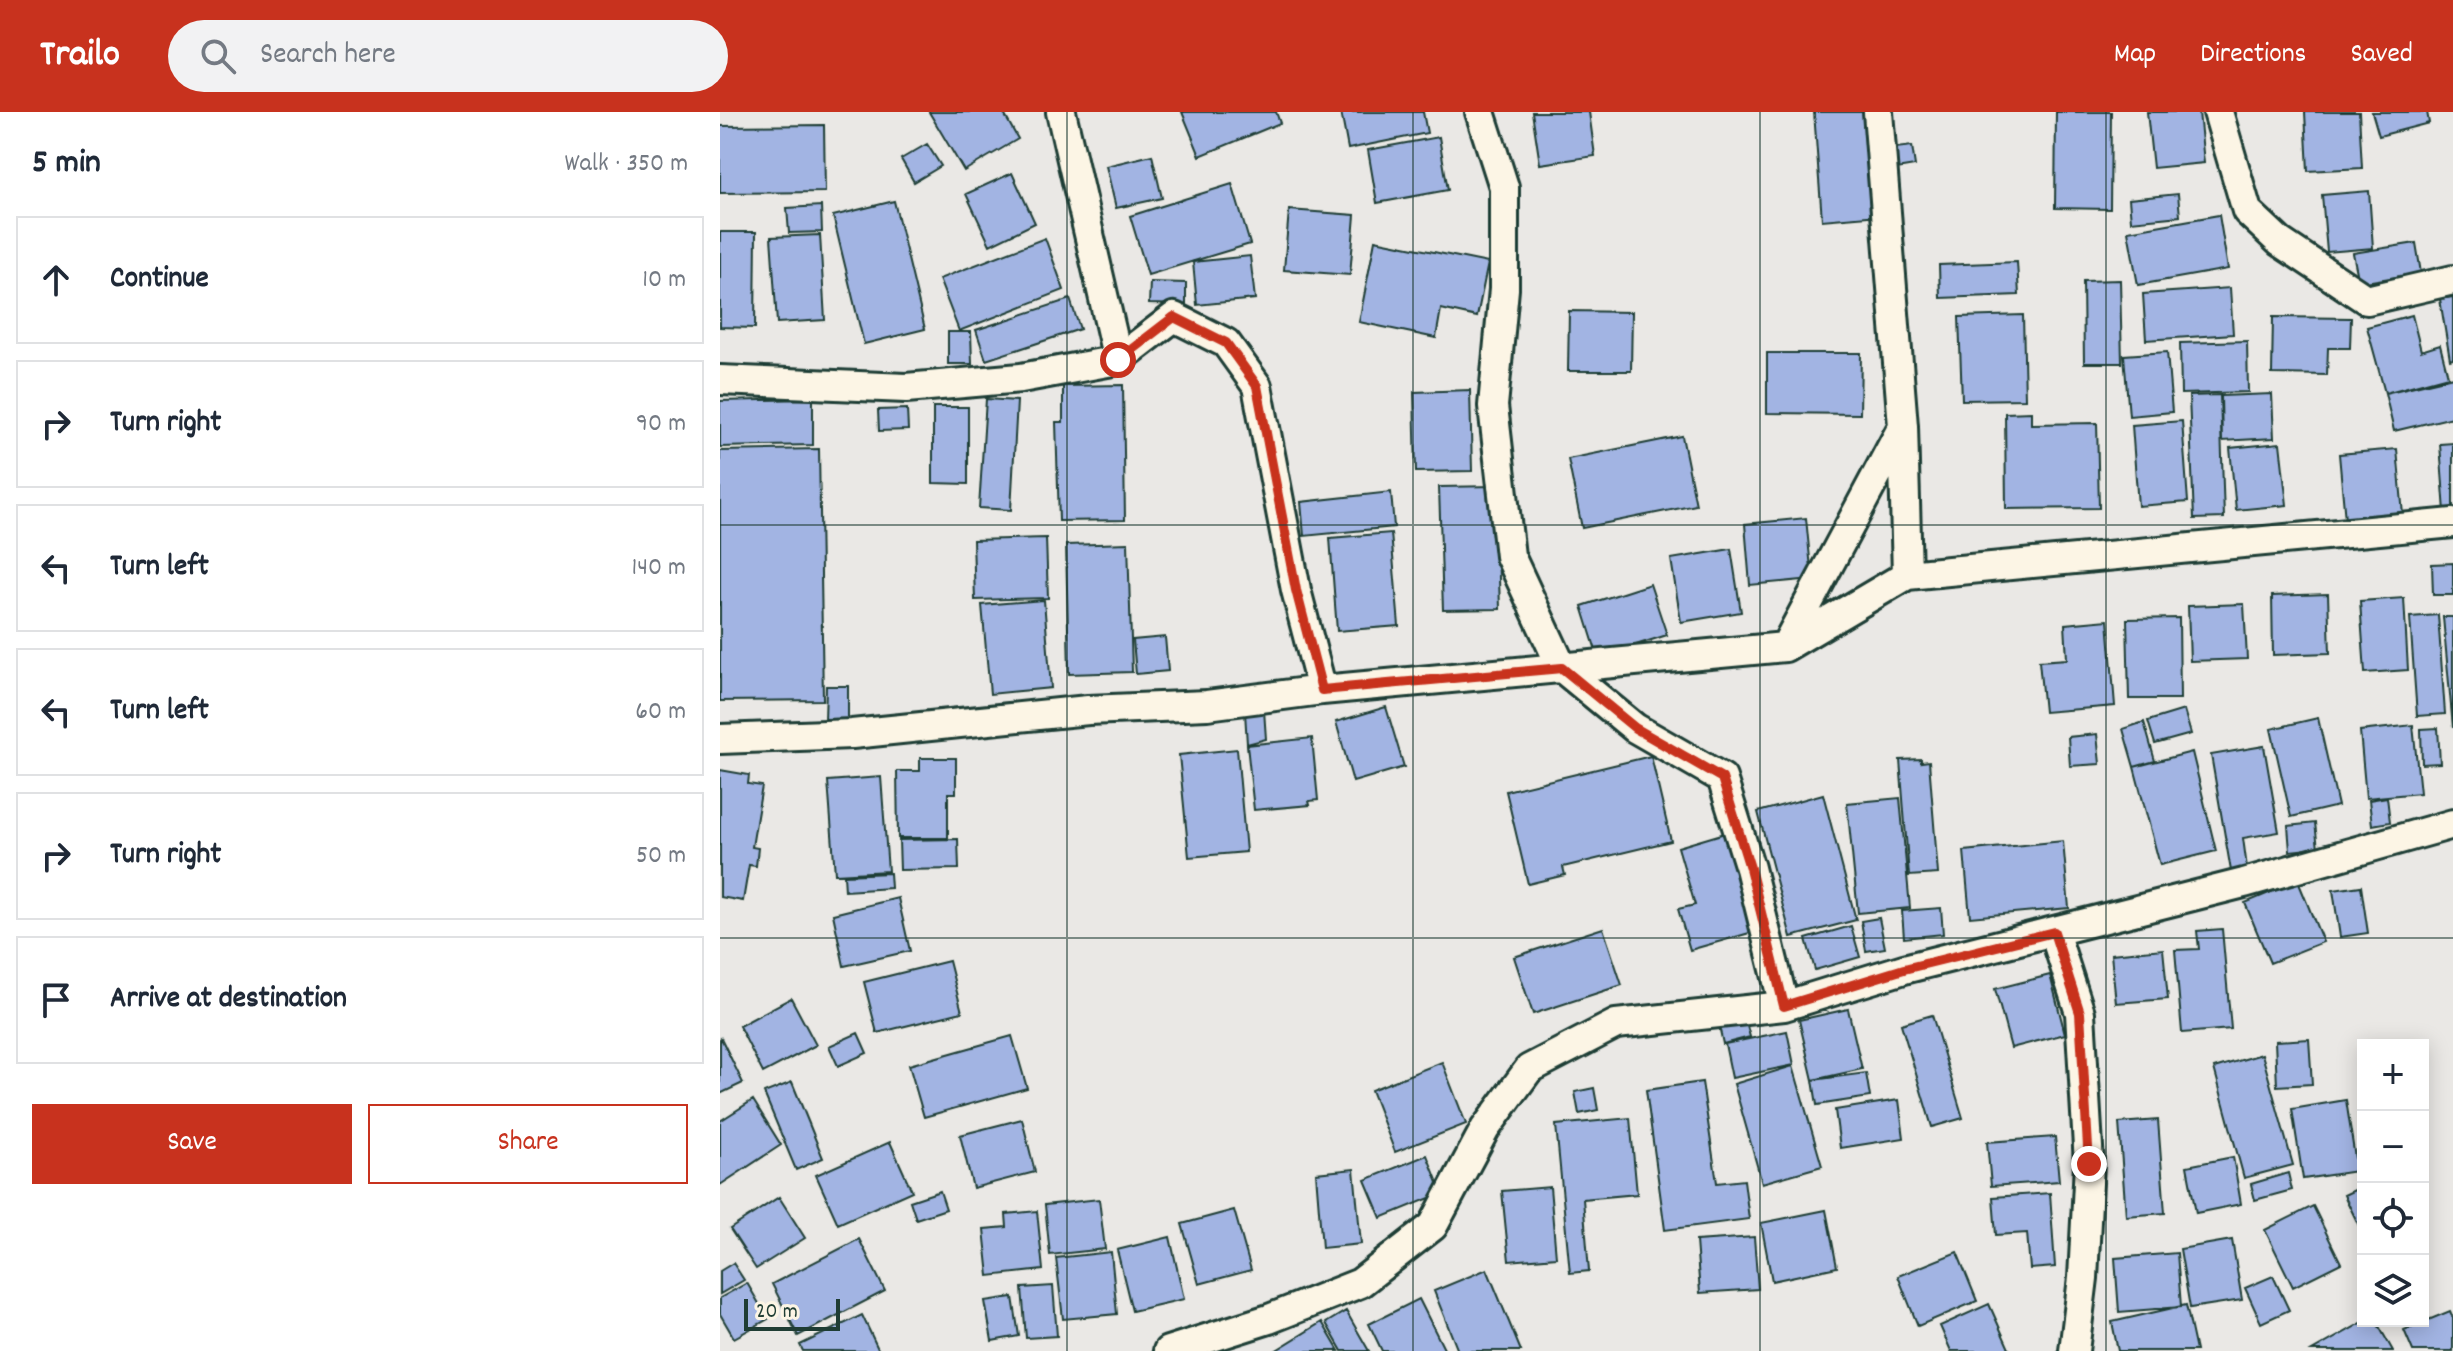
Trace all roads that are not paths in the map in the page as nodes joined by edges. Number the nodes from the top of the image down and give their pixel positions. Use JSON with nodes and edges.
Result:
{"nodes":[{"id":1,"x":1061,"y":112,"type":"edge"},
{"id":2,"x":1480,"y":112,"type":"edge"},
{"id":3,"x":1878,"y":112,"type":"edge"},
{"id":4,"x":2218,"y":112,"type":"edge"},
{"id":5,"x":2453,"y":280,"type":"edge"},
{"id":6,"x":1118,"y":360,"type":"junction"},
{"id":7,"x":720,"y":380,"type":"edge"},
{"id":8,"x":1903,"y":426,"type":"junction"},
{"id":9,"x":2453,"y":523,"type":"edge"},
{"id":10,"x":1907,"y":575,"type":"junction"},
{"id":11,"x":1785,"y":647,"type":"junction"},
{"id":12,"x":1562,"y":668,"type":"junction"},
{"id":13,"x":1322,"y":690,"type":"junction"},
{"id":14,"x":720,"y":739,"type":"edge"},
{"id":15,"x":2453,"y":824,"type":"edge"},
{"id":16,"x":2054,"y":932,"type":"junction"},
{"id":17,"x":1784,"y":1006,"type":"junction"},
{"id":18,"x":1168,"y":1351,"type":"edge"},
{"id":19,"x":2074,"y":1351,"type":"edge"}],
"edges":[{"from":1,"to":6,"type":"street"},
{"from":2,"to":12,"type":"street"},
{"from":3,"to":8,"type":"street"},
{"from":4,"to":5,"type":"street"},
{"from":6,"to":7,"type":"street"},
{"from":6,"to":13,"type":"street"},
{"from":8,"to":10,"type":"street"},
{"from":8,"to":11,"type":"street"},
{"from":9,"to":10,"type":"street"},
{"from":10,"to":11,"type":"street"},
{"from":11,"to":12,"type":"street"},
{"from":12,"to":13,"type":"street"},
{"from":12,"to":17,"type":"street"},
{"from":13,"to":14,"type":"street"},
{"from":15,"to":16,"type":"street"},
{"from":16,"to":17,"type":"street"},
{"from":16,"to":19,"type":"street"},
{"from":17,"to":18,"type":"street"}]}
